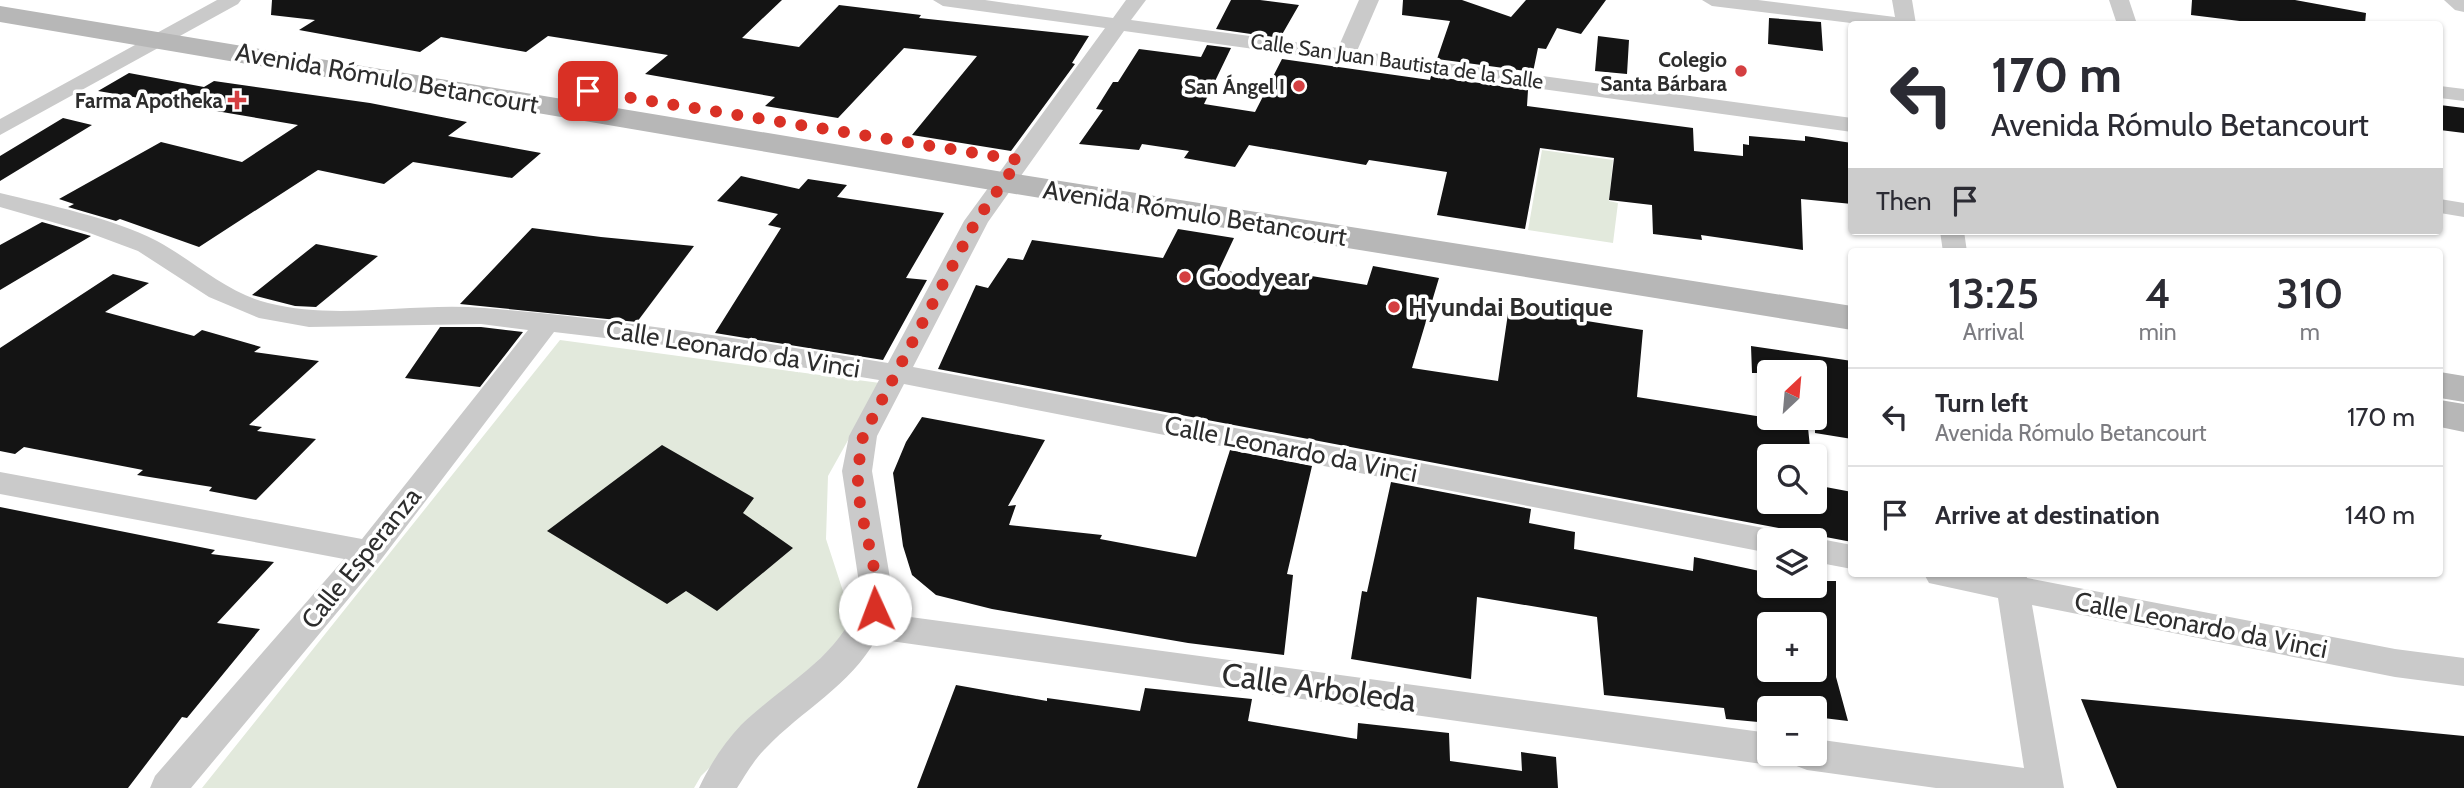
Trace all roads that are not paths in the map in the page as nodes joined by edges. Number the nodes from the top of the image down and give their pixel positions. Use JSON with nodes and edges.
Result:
{"nodes":[{"id":1,"x":16,"y":0,"type":"edge"},
{"id":2,"x":231,"y":0,"type":"edge"},
{"id":3,"x":943,"y":0,"type":"edge"},
{"id":4,"x":1136,"y":0,"type":"edge"},
{"id":5,"x":1369,"y":0,"type":"edge"},
{"id":6,"x":1712,"y":0,"type":"edge"},
{"id":7,"x":1902,"y":0,"type":"edge"},
{"id":8,"x":2119,"y":0,"type":"edge"},
{"id":9,"x":2456,"y":0,"type":"edge"},
{"id":10,"x":2464,"y":5,"type":"edge"},
{"id":11,"x":0,"y":14,"type":"edge"},
{"id":12,"x":1880,"y":21,"type":"edge"},
{"id":13,"x":1904,"y":21,"type":"edge"},
{"id":14,"x":2126,"y":21,"type":"edge"},
{"id":15,"x":1120,"y":24,"type":"junction"},
{"id":16,"x":172,"y":33,"type":"junction"},
{"id":17,"x":1346,"y":53,"type":"junction"},
{"id":18,"x":2443,"y":92,"type":"edge"},
{"id":19,"x":2464,"y":94,"type":"edge"},
{"id":20,"x":1848,"y":124,"type":"edge"},
{"id":21,"x":0,"y":128,"type":"edge"},
{"id":22,"x":1011,"y":171,"type":"junction"},
{"id":23,"x":0,"y":200,"type":"edge"},
{"id":24,"x":2443,"y":206,"type":"edge"},
{"id":25,"x":2464,"y":210,"type":"edge"},
{"id":26,"x":1848,"y":291,"type":"edge"},
{"id":27,"x":1848,"y":317,"type":"edge"},
{"id":28,"x":548,"y":322,"type":"junction"},
{"id":29,"x":895,"y":373,"type":"junction"},
{"id":30,"x":2443,"y":386,"type":"edge"},
{"id":31,"x":2464,"y":389,"type":"edge"},
{"id":32,"x":2443,"y":414,"type":"edge"},
{"id":33,"x":2464,"y":418,"type":"edge"},
{"id":34,"x":0,"y":483,"type":"edge"},
{"id":35,"x":1757,"y":539,"type":"edge"},
{"id":36,"x":369,"y":552,"type":"junction"},
{"id":37,"x":1827,"y":552,"type":"edge"},
{"id":38,"x":1848,"y":556,"type":"edge"},
{"id":39,"x":1970,"y":577,"type":"edge"},
{"id":40,"x":2011,"y":581,"type":"edge"},
{"id":41,"x":868,"y":625,"type":"junction"},
{"id":42,"x":2464,"y":672,"type":"edge"},
{"id":43,"x":1757,"y":747,"type":"edge"},
{"id":44,"x":1827,"y":757,"type":"edge"},
{"id":45,"x":168,"y":788,"type":"edge"},
{"id":46,"x":717,"y":788,"type":"edge"},
{"id":47,"x":2045,"y":788,"type":"edge"}],
"edges":[{"from":1,"to":16,"type":"main road","name":"Avenida Rómulo Betancourt"},
{"from":2,"to":16,"type":"street"},
{"from":3,"to":15,"type":"street","name":"Calle San Juan Bautista de la Salle"},
{"from":4,"to":15,"type":"street"},
{"from":5,"to":17,"type":"street"},
{"from":6,"to":12,"type":"street"},
{"from":7,"to":13,"type":"street"},
{"from":8,"to":14,"type":"street"},
{"from":9,"to":10,"type":"street"},
{"from":11,"to":16,"type":"main road","name":"Avenida Rómulo Betancourt"},
{"from":15,"to":17,"type":"street","name":"Calle San Juan Bautista de la Salle"},
{"from":15,"to":22,"type":"street"},
{"from":16,"to":21,"type":"street"},
{"from":16,"to":22,"type":"main road","name":"Avenida Rómulo Betancourt"},
{"from":17,"to":20,"type":"street","name":"Calle San Juan Bautista de la Salle"},
{"from":18,"to":19,"type":"street"},
{"from":22,"to":26,"type":"main road","name":"Avenida Rómulo Betancourt"},
{"from":22,"to":27,"type":"main road","name":"Avenida Rómulo Betancourt"},
{"from":22,"to":29,"type":"street"},
{"from":23,"to":28,"type":"street","name":"Calle Leonardo da Vinci"},
{"from":24,"to":25,"type":"street"},
{"from":28,"to":29,"type":"street","name":"Calle Leonardo da Vinci"},
{"from":28,"to":36,"type":"street","name":"Calle Esperanza"},
{"from":29,"to":35,"type":"street","name":"Calle Leonardo da Vinci"},
{"from":29,"to":41,"type":"street"},
{"from":30,"to":31,"type":"main road"},
{"from":32,"to":33,"type":"main road"},
{"from":34,"to":36,"type":"street"},
{"from":36,"to":45,"type":"street","name":"Calle Esperanza"},
{"from":37,"to":38,"type":"street"},
{"from":39,"to":40,"type":"street","name":"Calle Leonardo da Vinci"},
{"from":40,"to":42,"type":"street","name":"Calle Leonardo da Vinci"},
{"from":40,"to":47,"type":"street"},
{"from":41,"to":43,"type":"street","name":"Calle Arboleda"},
{"from":41,"to":46,"type":"street"},
{"from":44,"to":47,"type":"street"}]}
